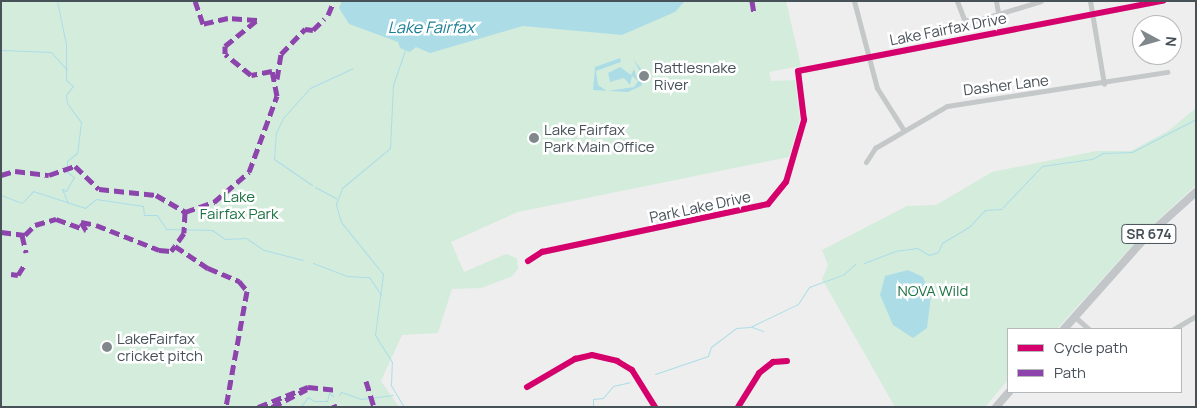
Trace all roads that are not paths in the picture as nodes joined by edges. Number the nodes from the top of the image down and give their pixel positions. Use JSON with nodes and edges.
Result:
{"nodes":[{"id":1,"x":854,"y":1,"type":"edge"},
{"id":2,"x":957,"y":1,"type":"edge"},
{"id":3,"x":996,"y":1,"type":"edge"},
{"id":4,"x":1041,"y":1,"type":"edge"},
{"id":5,"x":1090,"y":1,"type":"edge"},
{"id":6,"x":1162,"y":1,"type":"edge"},
{"id":7,"x":998,"y":12,"type":"junction"},
{"id":8,"x":1090,"y":14,"type":"junction"},
{"id":9,"x":871,"y":57,"type":"junction"},
{"id":10,"x":798,"y":71,"type":"joint"},
{"id":11,"x":1167,"y":72,"type":"dead end"},
{"id":12,"x":1104,"y":84,"type":"junction"},
{"id":13,"x":903,"y":129,"type":"junction"},
{"id":14,"x":866,"y":162,"type":"dead end"},
{"id":15,"x":1196,"y":192,"type":"edge"},
{"id":16,"x":528,"y":261,"type":"dead end"},
{"id":17,"x":1196,"y":316,"type":"edge"},
{"id":18,"x":1075,"y":317,"type":"junction"},
{"id":19,"x":1065,"y":328,"type":"edge"},
{"id":20,"x":1088,"y":328,"type":"edge"},
{"id":21,"x":1176,"y":328,"type":"edge"},
{"id":22,"x":787,"y":361,"type":"dead end"},
{"id":23,"x":527,"y":387,"type":"dead end"},
{"id":24,"x":1008,"y":393,"type":"edge"},
{"id":25,"x":656,"y":407,"type":"edge"},
{"id":26,"x":738,"y":407,"type":"edge"},
{"id":27,"x":996,"y":407,"type":"edge"}],
"edges":[{"from":1,"to":9,"type":"street"},
{"from":2,"to":7,"type":"street"},
{"from":3,"to":7,"type":"street"},
{"from":4,"to":7,"type":"street"},
{"from":5,"to":8,"type":"street"},
{"from":6,"to":8,"type":"street","name":"Lake Fairfax Drive"},
{"from":8,"to":9,"type":"street","name":"Lake Fairfax Drive"},
{"from":8,"to":12,"type":"street"},
{"from":9,"to":10,"type":"street","name":"Lake Fairfax Drive"},
{"from":9,"to":13,"type":"street"},
{"from":10,"to":16,"type":"street","name":"Park Lake Drive"},
{"from":11,"to":12,"type":"street","name":"Dasher Lane"},
{"from":12,"to":13,"type":"street","name":"Dasher Lane"},
{"from":13,"to":14,"type":"street","name":"Dasher Lane"},
{"from":15,"to":18,"type":"main road","number":"SR 674"},
{"from":17,"to":21,"type":"street"},
{"from":18,"to":19,"type":"main road","number":"SR 674"},
{"from":18,"to":20,"type":"street"},
{"from":22,"to":26,"type":"street"},
{"from":23,"to":25,"type":"street"},
{"from":24,"to":27,"type":"main road"}]}
